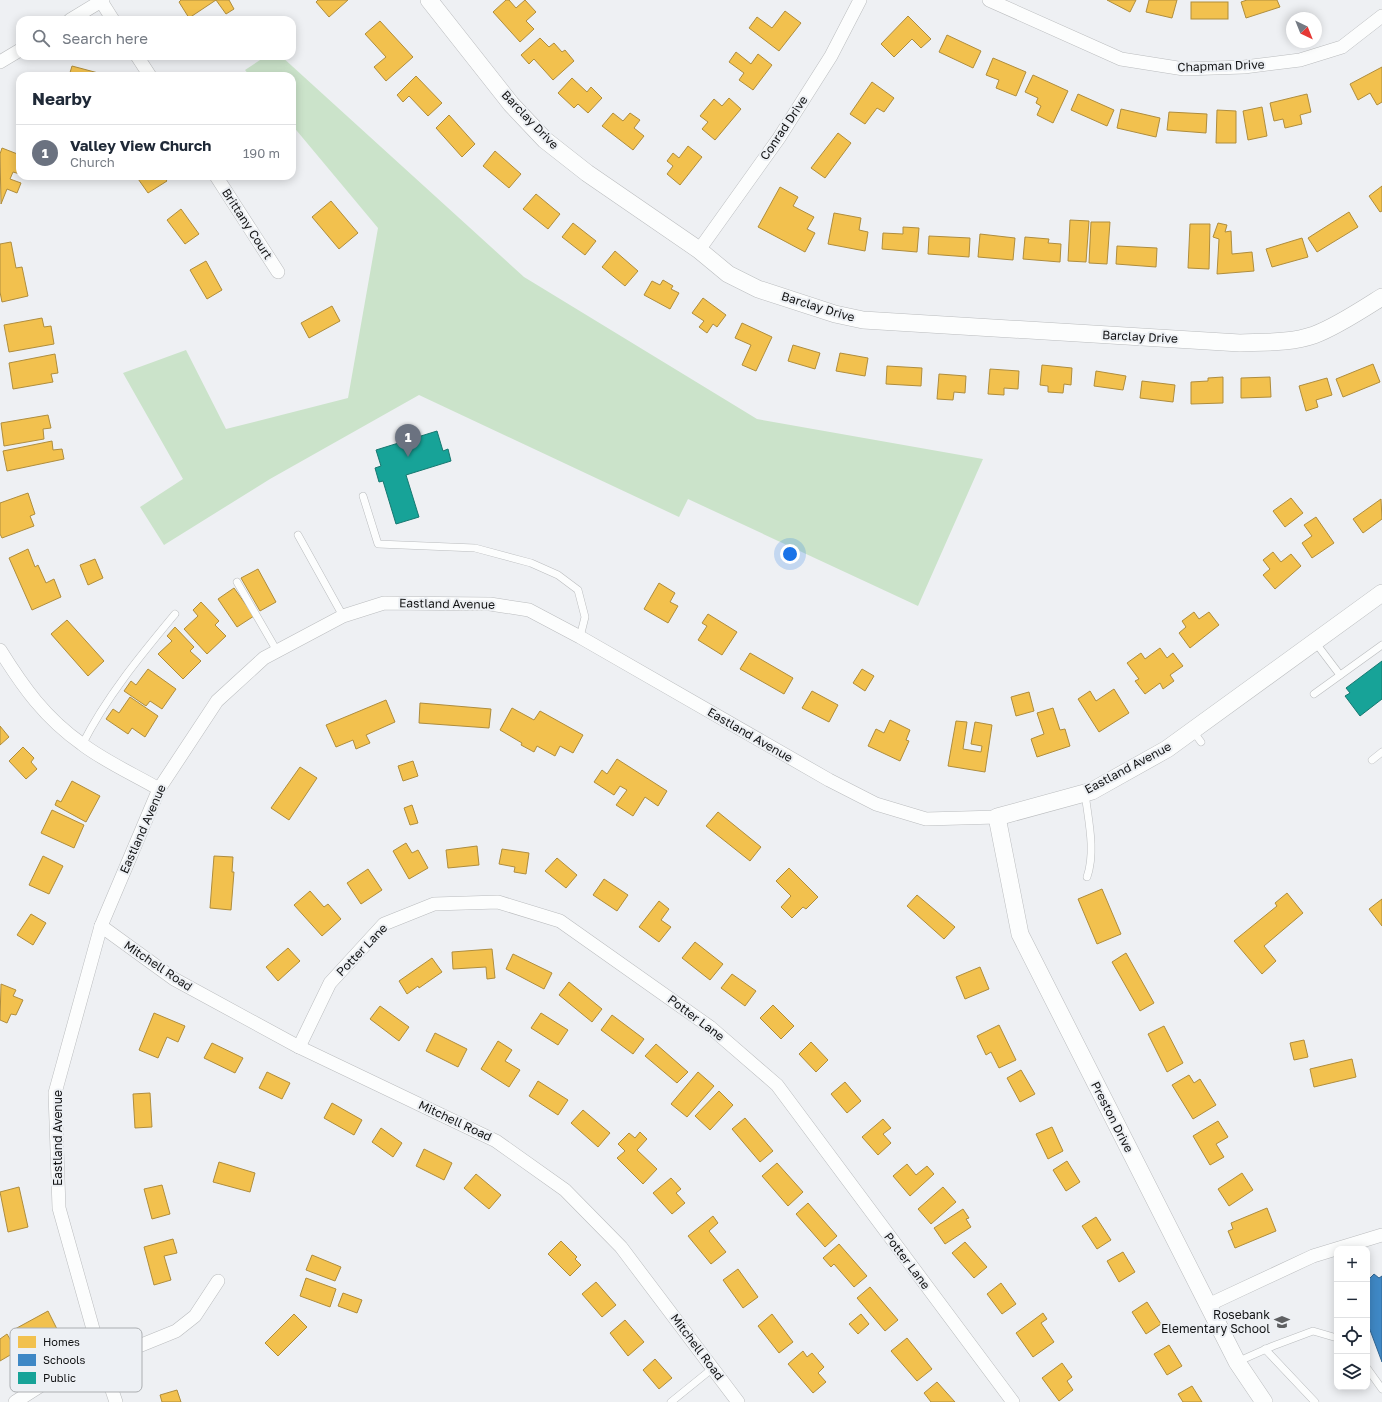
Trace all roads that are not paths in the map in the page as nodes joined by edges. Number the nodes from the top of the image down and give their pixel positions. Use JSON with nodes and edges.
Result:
{"nodes":[{"id":1,"x":429,"y":0,"type":"edge"},
{"id":2,"x":860,"y":0,"type":"edge"},
{"id":3,"x":989,"y":0,"type":"edge"},
{"id":4,"x":102,"y":1,"type":"edge"},
{"id":5,"x":77,"y":16,"type":"edge"},
{"id":6,"x":111,"y":16,"type":"edge"},
{"id":7,"x":1382,"y":16,"type":"edge"},
{"id":8,"x":16,"y":52,"type":"edge"},
{"id":9,"x":140,"y":60,"type":"edge"},
{"id":10,"x":0,"y":62,"type":"edge"},
{"id":11,"x":147,"y":72,"type":"edge"},
{"id":12,"x":219,"y":180,"type":"edge"},
{"id":13,"x":699,"y":250,"type":"junction"},
{"id":14,"x":278,"y":272,"type":"dead end"},
{"id":15,"x":1382,"y":297,"type":"edge"},
{"id":16,"x":363,"y":496,"type":"dead end"},
{"id":17,"x":298,"y":535,"type":"dead end"},
{"id":18,"x":237,"y":582,"type":"dead end"},
{"id":19,"x":1382,"y":593,"type":"edge"},
{"id":20,"x":175,"y":614,"type":"dead end"},
{"id":21,"x":343,"y":616,"type":"junction"},
{"id":22,"x":580,"y":637,"type":"junction"},
{"id":23,"x":1315,"y":642,"type":"junction"},
{"id":24,"x":1382,"y":645,"type":"edge"},
{"id":25,"x":0,"y":650,"type":"edge"},
{"id":26,"x":277,"y":651,"type":"junction"},
{"id":27,"x":1340,"y":675,"type":"junction"},
{"id":28,"x":1314,"y":694,"type":"dead end"},
{"id":29,"x":82,"y":744,"type":"junction"},
{"id":30,"x":1382,"y":752,"type":"edge"},
{"id":31,"x":1372,"y":760,"type":"dead end"},
{"id":32,"x":159,"y":789,"type":"junction"},
{"id":33,"x":1085,"y":793,"type":"junction"},
{"id":34,"x":997,"y":817,"type":"junction"},
{"id":35,"x":1087,"y":877,"type":"dead end"},
{"id":36,"x":101,"y":926,"type":"junction"},
{"id":37,"x":299,"y":1047,"type":"junction"},
{"id":38,"x":1382,"y":1235,"type":"edge"},
{"id":39,"x":218,"y":1281,"type":"dead end"},
{"id":40,"x":1208,"y":1305,"type":"junction"},
{"id":41,"x":93,"y":1328,"type":"edge"},
{"id":42,"x":1334,"y":1337,"type":"edge"},
{"id":43,"x":142,"y":1345,"type":"edge"},
{"id":44,"x":1265,"y":1349,"type":"junction"},
{"id":45,"x":1236,"y":1362,"type":"junction"},
{"id":46,"x":713,"y":1368,"type":"junction"},
{"id":47,"x":1370,"y":1372,"type":"edge"},
{"id":48,"x":1382,"y":1389,"type":"edge"},
{"id":49,"x":31,"y":1392,"type":"edge"},
{"id":50,"x":112,"y":1392,"type":"edge"},
{"id":51,"x":15,"y":1402,"type":"edge"},
{"id":52,"x":116,"y":1402,"type":"edge"},
{"id":53,"x":671,"y":1402,"type":"edge"},
{"id":54,"x":738,"y":1402,"type":"edge"},
{"id":55,"x":1013,"y":1402,"type":"edge"},
{"id":56,"x":1264,"y":1402,"type":"edge"},
{"id":57,"x":1315,"y":1402,"type":"edge"}],
"edges":[{"from":1,"to":13,"type":"street","name":"Barclay Drive"},
{"from":2,"to":13,"type":"street","name":"Conrad Drive"},
{"from":3,"to":7,"type":"street","name":"Chapman Drive"},
{"from":4,"to":5,"type":"street"},
{"from":4,"to":6,"type":"street"},
{"from":8,"to":10,"type":"street"},
{"from":9,"to":11,"type":"street"},
{"from":12,"to":14,"type":"street","name":"Brittany Court"},
{"from":13,"to":15,"type":"street","name":"Barclay Drive"},
{"from":16,"to":22,"type":"lane"},
{"from":17,"to":21,"type":"lane"},
{"from":18,"to":26,"type":"lane"},
{"from":19,"to":23,"type":"street","name":"Eastland Avenue"},
{"from":20,"to":29,"type":"lane"},
{"from":21,"to":22,"type":"street","name":"Eastland Avenue"},
{"from":21,"to":26,"type":"street","name":"Eastland Avenue"},
{"from":22,"to":34,"type":"street","name":"Eastland Avenue"},
{"from":23,"to":27,"type":"lane"},
{"from":23,"to":33,"type":"street","name":"Eastland Avenue"},
{"from":24,"to":27,"type":"lane"},
{"from":25,"to":29,"type":"street"},
{"from":26,"to":32,"type":"street","name":"Eastland Avenue"},
{"from":27,"to":28,"type":"lane"},
{"from":29,"to":32,"type":"street"},
{"from":30,"to":31,"type":"lane"},
{"from":32,"to":36,"type":"street","name":"Eastland Avenue"},
{"from":33,"to":34,"type":"street","name":"Eastland Avenue"},
{"from":33,"to":35,"type":"lane"},
{"from":34,"to":40,"type":"street","name":"Preston Drive"},
{"from":36,"to":37,"type":"street","name":"Mitchell Road"},
{"from":36,"to":41,"type":"street","name":"Eastland Avenue"},
{"from":37,"to":46,"type":"street","name":"Mitchell Road"},
{"from":37,"to":55,"type":"street","name":"Potter Lane"},
{"from":38,"to":40,"type":"street"},
{"from":39,"to":43,"type":"street"},
{"from":40,"to":45,"type":"street","name":"Preston Drive"},
{"from":42,"to":44,"type":"lane"},
{"from":44,"to":45,"type":"lane"},
{"from":44,"to":57,"type":"lane"},
{"from":45,"to":56,"type":"street","name":"Preston Drive"},
{"from":46,"to":53,"type":"lane"},
{"from":46,"to":54,"type":"street","name":"Mitchell Road"},
{"from":47,"to":48,"type":"lane"},
{"from":49,"to":51,"type":"street"},
{"from":50,"to":52,"type":"street","name":"Eastland Avenue"}]}
